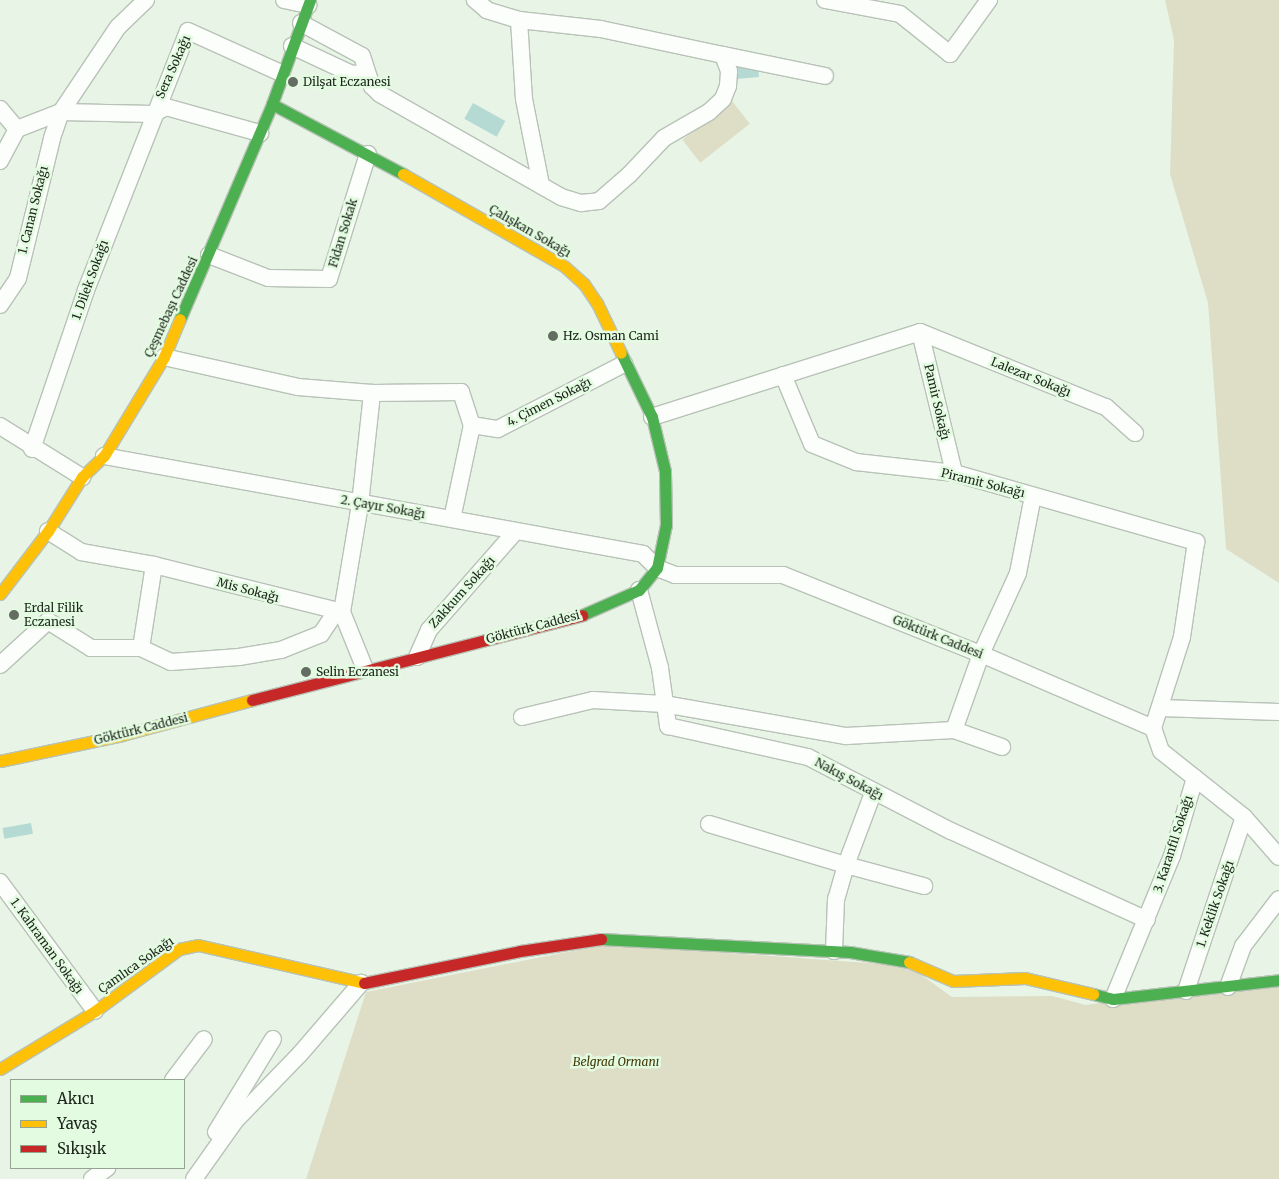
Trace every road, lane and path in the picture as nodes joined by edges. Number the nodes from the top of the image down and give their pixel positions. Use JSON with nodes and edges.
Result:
{"nodes":[{"id":1,"x":146,"y":0,"type":"edge"},
{"id":2,"x":284,"y":0,"type":"edge"},
{"id":3,"x":475,"y":0,"type":"edge"},
{"id":4,"x":825,"y":0,"type":"edge"},
{"id":5,"x":989,"y":0,"type":"edge"},
{"id":6,"x":309,"y":3,"type":"edge"},
{"id":7,"x":519,"y":20,"type":"junction"},
{"id":8,"x":301,"y":23,"type":"junction"},
{"id":9,"x":292,"y":46,"type":"junction"},
{"id":10,"x":723,"y":55,"type":"junction"},
{"id":11,"x":281,"y":73,"type":"junction"},
{"id":12,"x":367,"y":73,"type":"junction"},
{"id":13,"x":825,"y":76,"type":"dead end"},
{"id":14,"x":272,"y":104,"type":"junction"},
{"id":15,"x":0,"y":109,"type":"edge"},
{"id":16,"x":61,"y":112,"type":"junction"},
{"id":17,"x":153,"y":114,"type":"junction"},
{"id":18,"x":17,"y":129,"type":"junction"},
{"id":19,"x":260,"y":133,"type":"junction"},
{"id":20,"x":368,"y":154,"type":"junction"},
{"id":21,"x":0,"y":161,"type":"edge"},
{"id":22,"x":541,"y":185,"type":"junction"},
{"id":23,"x":209,"y":256,"type":"junction"},
{"id":24,"x":0,"y":305,"type":"edge"},
{"id":25,"x":920,"y":332,"type":"junction"},
{"id":26,"x":164,"y":358,"type":"junction"},
{"id":27,"x":624,"y":364,"type":"junction"},
{"id":28,"x":783,"y":375,"type":"junction"},
{"id":29,"x":372,"y":392,"type":"junction"},
{"id":30,"x":652,"y":417,"type":"junction"},
{"id":31,"x":472,"y":425,"type":"junction"},
{"id":32,"x":0,"y":426,"type":"edge"},
{"id":33,"x":1135,"y":433,"type":"dead end"},
{"id":34,"x":32,"y":448,"type":"junction"},
{"id":35,"x":104,"y":456,"type":"junction"},
{"id":36,"x":954,"y":473,"type":"junction"},
{"id":37,"x":82,"y":477,"type":"junction"},
{"id":38,"x":1033,"y":496,"type":"junction"},
{"id":39,"x":360,"y":504,"type":"junction"},
{"id":40,"x":452,"y":519,"type":"junction"},
{"id":41,"x":48,"y":531,"type":"junction"},
{"id":42,"x":516,"y":532,"type":"junction"},
{"id":43,"x":154,"y":565,"type":"junction"},
{"id":44,"x":657,"y":568,"type":"junction"},
{"id":45,"x":639,"y":590,"type":"junction"},
{"id":46,"x":0,"y":594,"type":"edge"},
{"id":47,"x":339,"y":612,"type":"junction"},
{"id":48,"x":140,"y":648,"type":"junction"},
{"id":49,"x":981,"y":654,"type":"junction"},
{"id":50,"x":418,"y":657,"type":"junction"},
{"id":51,"x":0,"y":665,"type":"edge"},
{"id":52,"x":365,"y":669,"type":"junction"},
{"id":53,"x":664,"y":704,"type":"junction"},
{"id":54,"x":1160,"y":708,"type":"junction"},
{"id":55,"x":1279,"y":712,"type":"edge"},
{"id":56,"x":522,"y":717,"type":"dead end"},
{"id":57,"x":1154,"y":728,"type":"junction"},
{"id":58,"x":954,"y":730,"type":"junction"},
{"id":59,"x":1002,"y":747,"type":"dead end"},
{"id":60,"x":0,"y":761,"type":"edge"},
{"id":61,"x":1195,"y":778,"type":"junction"},
{"id":62,"x":873,"y":793,"type":"junction"},
{"id":63,"x":1244,"y":817,"type":"junction"},
{"id":64,"x":709,"y":824,"type":"dead end"},
{"id":65,"x":1279,"y":857,"type":"edge"},
{"id":66,"x":846,"y":865,"type":"junction"},
{"id":67,"x":0,"y":882,"type":"edge"},
{"id":68,"x":924,"y":886,"type":"dead end"},
{"id":69,"x":1279,"y":899,"type":"edge"},
{"id":70,"x":1148,"y":920,"type":"junction"},
{"id":71,"x":834,"y":951,"type":"junction"},
{"id":72,"x":1279,"y":980,"type":"edge"},
{"id":73,"x":361,"y":983,"type":"junction"},
{"id":74,"x":1228,"y":987,"type":"junction"},
{"id":75,"x":1186,"y":991,"type":"junction"},
{"id":76,"x":1113,"y":999,"type":"junction"},
{"id":77,"x":95,"y":1011,"type":"junction"},
{"id":78,"x":204,"y":1039,"type":"dead end"},
{"id":79,"x":273,"y":1039,"type":"dead end"},
{"id":80,"x":0,"y":1069,"type":"edge"},
{"id":81,"x":174,"y":1079,"type":"edge"},
{"id":82,"x":106,"y":1169,"type":"edge"},
{"id":83,"x":92,"y":1179,"type":"edge"},
{"id":84,"x":187,"y":1179,"type":"edge"},
{"id":85,"x":194,"y":1179,"type":"edge"}],
"edges":[{"from":1,"to":16,"type":"street","name":"1. Canan Sokağı"},
{"from":2,"to":6,"type":"street"},
{"from":3,"to":7,"type":"street"},
{"from":4,"to":5,"type":"street"},
{"from":6,"to":8,"type":"main road","name":"Çeşmebaşı Caddesi"},
{"from":7,"to":10,"type":"street"},
{"from":7,"to":22,"type":"street"},
{"from":8,"to":9,"type":"main road","name":"Çeşmebaşı Caddesi"},
{"from":8,"to":12,"type":"street"},
{"from":9,"to":11,"type":"main road","name":"Çeşmebaşı Caddesi"},
{"from":9,"to":12,"type":"street"},
{"from":10,"to":13,"type":"street"},
{"from":10,"to":22,"type":"street"},
{"from":11,"to":14,"type":"main road","name":"Çeşmebaşı Caddesi"},
{"from":11,"to":17,"type":"street","name":"Sera Sokağı"},
{"from":12,"to":22,"type":"street"},
{"from":14,"to":19,"type":"main road","name":"Çeşmebaşı Caddesi"},
{"from":14,"to":20,"type":"main road","name":"Çalışkan Sokağı"},
{"from":15,"to":18,"type":"street"},
{"from":16,"to":17,"type":"street"},
{"from":16,"to":18,"type":"street"},
{"from":16,"to":24,"type":"street","name":"1. Canan Sokağı"},
{"from":17,"to":19,"type":"street"},
{"from":17,"to":34,"type":"street","name":"1. Dilek Sokağı"},
{"from":18,"to":21,"type":"street"},
{"from":19,"to":23,"type":"main road","name":"Çeşmebaşı Caddesi"},
{"from":20,"to":23,"type":"street","name":"Fidan Sokak"},
{"from":20,"to":27,"type":"main road","name":"Çalışkan Sokağı"},
{"from":23,"to":26,"type":"main road","name":"Çeşmebaşı Caddesi"},
{"from":25,"to":28,"type":"street"},
{"from":25,"to":33,"type":"street","name":"Lalezar Sokağı"},
{"from":25,"to":36,"type":"street","name":"Pamir Sokağı"},
{"from":26,"to":29,"type":"street"},
{"from":26,"to":35,"type":"main road","name":"Çeşmebaşı Caddesi"},
{"from":27,"to":30,"type":"main road","name":"Çalışkan Sokağı"},
{"from":27,"to":31,"type":"street","name":"4. Çimen Sokağı"},
{"from":28,"to":30,"type":"street"},
{"from":28,"to":36,"type":"street","name":"Piramit Sokağı"},
{"from":29,"to":31,"type":"street"},
{"from":29,"to":39,"type":"street"},
{"from":30,"to":44,"type":"main road","name":"Çalışkan Sokağı"},
{"from":31,"to":40,"type":"street"},
{"from":32,"to":34,"type":"street"},
{"from":34,"to":37,"type":"street"},
{"from":35,"to":37,"type":"main road","name":"Çeşmebaşı Caddesi"},
{"from":35,"to":39,"type":"street","name":"2. Çayır Sokağı"},
{"from":36,"to":38,"type":"street","name":"Piramit Sokağı"},
{"from":37,"to":41,"type":"main road","name":"Çeşmebaşı Caddesi"},
{"from":38,"to":49,"type":"street"},
{"from":38,"to":54,"type":"street","name":"Piramit Sokağı"},
{"from":39,"to":40,"type":"street","name":"2. Çayır Sokağı"},
{"from":39,"to":47,"type":"street"},
{"from":40,"to":42,"type":"street","name":"2. Çayır Sokağı"},
{"from":41,"to":43,"type":"street","name":"Mis Sokağı"},
{"from":41,"to":46,"type":"main road","name":"Çeşmebaşı Caddesi"},
{"from":42,"to":44,"type":"street","name":"2. Çayır Sokağı"},
{"from":42,"to":50,"type":"street","name":"Zakkum Sokağı"},
{"from":43,"to":47,"type":"street","name":"Mis Sokağı"},
{"from":43,"to":48,"type":"street"},
{"from":44,"to":45,"type":"main road","name":"Göktürk Caddesi"},
{"from":44,"to":49,"type":"street","name":"Göktürk Caddesi"},
{"from":45,"to":50,"type":"main road","name":"Göktürk Caddesi"},
{"from":45,"to":53,"type":"street","name":"Nakış Sokağı"},
{"from":47,"to":48,"type":"street"},
{"from":47,"to":52,"type":"street"},
{"from":48,"to":51,"type":"street"},
{"from":49,"to":57,"type":"street","name":"Göktürk Caddesi"},
{"from":49,"to":58,"type":"street"},
{"from":50,"to":52,"type":"main road","name":"Göktürk Caddesi"},
{"from":52,"to":60,"type":"main road","name":"Göktürk Caddesi"},
{"from":53,"to":56,"type":"street"},
{"from":53,"to":58,"type":"street"},
{"from":53,"to":62,"type":"street","name":"Nakış Sokağı"},
{"from":54,"to":55,"type":"street"},
{"from":54,"to":57,"type":"street"},
{"from":57,"to":61,"type":"street","name":"3. Karanfil Sokağı"},
{"from":58,"to":59,"type":"street"},
{"from":61,"to":63,"type":"street"},
{"from":61,"to":70,"type":"street","name":"3. Karanfil Sokağı"},
{"from":62,"to":66,"type":"street"},
{"from":62,"to":70,"type":"street","name":"Nakış Sokağı"},
{"from":63,"to":65,"type":"street"},
{"from":63,"to":75,"type":"street","name":"1. Keklik Sokağı"},
{"from":64,"to":66,"type":"street"},
{"from":66,"to":68,"type":"street"},
{"from":66,"to":71,"type":"street"},
{"from":67,"to":77,"type":"street","name":"1. Kahraman Sokağı"},
{"from":69,"to":74,"type":"street"},
{"from":70,"to":76,"type":"street","name":"3. Karanfil Sokağı"},
{"from":71,"to":73,"type":"main road","name":"Çamlıca Sokağı"},
{"from":71,"to":76,"type":"main road","name":"Çamlıca Sokağı"},
{"from":72,"to":74,"type":"main road","name":"Çamlıca Sokağı"},
{"from":73,"to":77,"type":"main road","name":"Çamlıca Sokağı"},
{"from":73,"to":85,"type":"street"},
{"from":74,"to":75,"type":"main road","name":"Çamlıca Sokağı"},
{"from":75,"to":76,"type":"main road","name":"Çamlıca Sokağı"},
{"from":77,"to":80,"type":"main road","name":"Çamlıca Sokağı"},
{"from":78,"to":81,"type":"street"},
{"from":79,"to":84,"type":"street"},
{"from":82,"to":83,"type":"street"}]}
